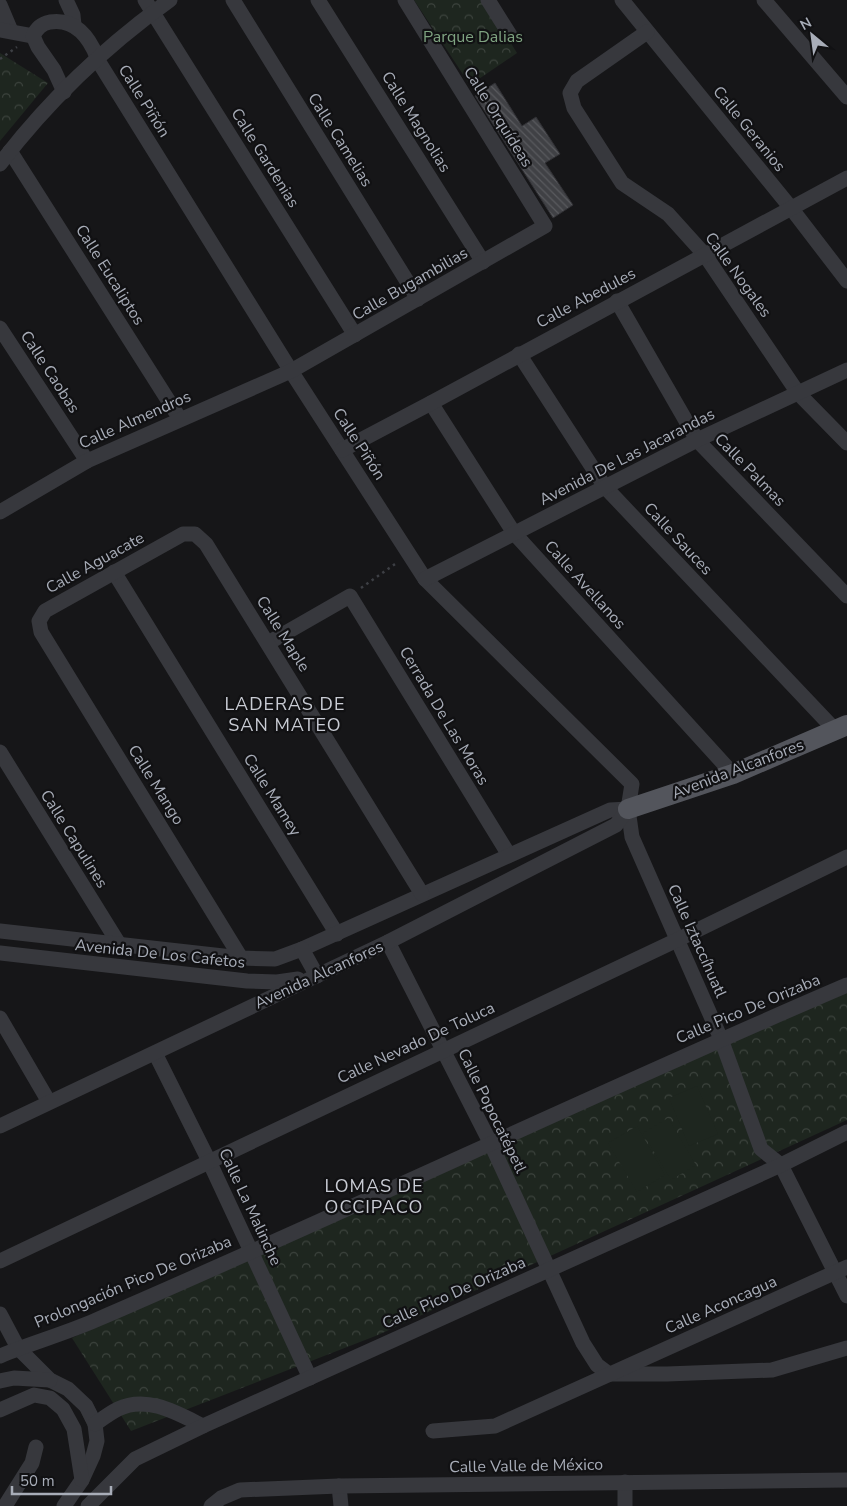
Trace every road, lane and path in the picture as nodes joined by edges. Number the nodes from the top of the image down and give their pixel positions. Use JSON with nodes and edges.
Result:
{"nodes":[{"id":1,"x":66,"y":0,"type":"edge"},
{"id":2,"x":170,"y":0,"type":"edge"},
{"id":3,"x":233,"y":0,"type":"edge"},
{"id":4,"x":318,"y":0,"type":"edge"},
{"id":5,"x":405,"y":0,"type":"edge"},
{"id":6,"x":488,"y":0,"type":"edge"},
{"id":7,"x":622,"y":0,"type":"edge"},
{"id":8,"x":764,"y":0,"type":"edge"},
{"id":9,"x":0,"y":5,"type":"edge"},
{"id":10,"x":149,"y":6,"type":"edge"},
{"id":11,"x":74,"y":25,"type":"junction"},
{"id":12,"x":5,"y":30,"type":"edge"},
{"id":13,"x":647,"y":32,"type":"junction"},
{"id":14,"x":510,"y":35,"type":"dead end"},
{"id":15,"x":33,"y":36,"type":"junction"},
{"id":16,"x":97,"y":58,"type":"junction"},
{"id":17,"x":64,"y":92,"type":"junction"},
{"id":18,"x":847,"y":97,"type":"edge"},
{"id":19,"x":10,"y":151,"type":"junction"},
{"id":20,"x":0,"y":164,"type":"edge"},
{"id":21,"x":847,"y":178,"type":"edge"},
{"id":22,"x":791,"y":208,"type":"junction"},
{"id":23,"x":546,"y":226,"type":"joint"},
{"id":24,"x":705,"y":255,"type":"junction"},
{"id":25,"x":483,"y":262,"type":"junction"},
{"id":26,"x":847,"y":282,"type":"edge"},
{"id":27,"x":418,"y":299,"type":"junction"},
{"id":28,"x":617,"y":301,"type":"junction"},
{"id":29,"x":0,"y":328,"type":"edge"},
{"id":30,"x":355,"y":335,"type":"junction"},
{"id":31,"x":520,"y":354,"type":"junction"},
{"id":32,"x":847,"y":370,"type":"edge"},
{"id":33,"x":291,"y":371,"type":"junction"},
{"id":34,"x":798,"y":393,"type":"junction"},
{"id":35,"x":431,"y":403,"type":"junction"},
{"id":36,"x":180,"y":419,"type":"junction"},
{"id":37,"x":698,"y":440,"type":"junction"},
{"id":38,"x":847,"y":443,"type":"edge"},
{"id":39,"x":342,"y":450,"type":"junction"},
{"id":40,"x":87,"y":461,"type":"junction"},
{"id":41,"x":605,"y":487,"type":"junction"},
{"id":42,"x":0,"y":512,"type":"edge"},
{"id":43,"x":514,"y":533,"type":"junction"},
{"id":44,"x":183,"y":534,"type":"joint"},
{"id":45,"x":409,"y":555,"type":"junction"},
{"id":46,"x":114,"y":572,"type":"junction"},
{"id":47,"x":425,"y":579,"type":"junction"},
{"id":48,"x":350,"y":596,"type":"junction"},
{"id":49,"x":847,"y":596,"type":"edge"},
{"id":50,"x":41,"y":632,"type":"joint"},
{"id":51,"x":268,"y":643,"type":"junction"},
{"id":52,"x":841,"y":728,"type":"edge"},
{"id":53,"x":0,"y":752,"type":"edge"},
{"id":54,"x":733,"y":774,"type":"junction"},
{"id":55,"x":628,"y":809,"type":"junction"},
{"id":56,"x":509,"y":855,"type":"junction"},
{"id":57,"x":847,"y":857,"type":"edge"},
{"id":58,"x":422,"y":894,"type":"junction"},
{"id":59,"x":0,"y":930,"type":"edge"},
{"id":60,"x":337,"y":934,"type":"junction"},
{"id":61,"x":677,"y":940,"type":"junction"},
{"id":62,"x":388,"y":942,"type":"junction"},
{"id":63,"x":119,"y":944,"type":"junction"},
{"id":64,"x":302,"y":949,"type":"junction"},
{"id":65,"x":0,"y":953,"type":"edge"},
{"id":66,"x":241,"y":958,"type":"junction"},
{"id":67,"x":317,"y":976,"type":"junction"},
{"id":68,"x":847,"y":985,"type":"edge"},
{"id":69,"x":0,"y":1018,"type":"edge"},
{"id":70,"x":721,"y":1039,"type":"junction"},
{"id":71,"x":442,"y":1050,"type":"junction"},
{"id":72,"x":155,"y":1053,"type":"junction"},
{"id":73,"x":49,"y":1102,"type":"junction"},
{"id":74,"x":0,"y":1126,"type":"edge"},
{"id":75,"x":847,"y":1132,"type":"edge"},
{"id":76,"x":491,"y":1144,"type":"junction"},
{"id":77,"x":209,"y":1160,"type":"junction"},
{"id":78,"x":781,"y":1165,"type":"junction"},
{"id":79,"x":252,"y":1251,"type":"junction"},
{"id":80,"x":0,"y":1261,"type":"edge"},
{"id":81,"x":548,"y":1270,"type":"junction"},
{"id":82,"x":841,"y":1270,"type":"edge"},
{"id":83,"x":847,"y":1296,"type":"edge"},
{"id":84,"x":0,"y":1314,"type":"edge"},
{"id":85,"x":18,"y":1348,"type":"junction"},
{"id":86,"x":847,"y":1348,"type":"edge"},
{"id":87,"x":0,"y":1356,"type":"edge"},
{"id":88,"x":608,"y":1374,"type":"junction"},
{"id":89,"x":310,"y":1378,"type":"junction"},
{"id":90,"x":50,"y":1380,"type":"junction"},
{"id":91,"x":0,"y":1382,"type":"edge"},
{"id":92,"x":0,"y":1410,"type":"edge"},
{"id":93,"x":95,"y":1424,"type":"junction"},
{"id":94,"x":202,"y":1426,"type":"junction"},
{"id":95,"x":433,"y":1431,"type":"dead end"},
{"id":96,"x":36,"y":1447,"type":"dead end"},
{"id":97,"x":82,"y":1480,"type":"junction"},
{"id":98,"x":847,"y":1480,"type":"edge"},
{"id":99,"x":625,"y":1482,"type":"junction"},
{"id":100,"x":340,"y":1486,"type":"junction"},
{"id":101,"x":5,"y":1506,"type":"edge"},
{"id":102,"x":64,"y":1506,"type":"edge"},
{"id":103,"x":88,"y":1506,"type":"edge"},
{"id":104,"x":211,"y":1506,"type":"edge"},
{"id":105,"x":341,"y":1506,"type":"edge"},
{"id":106,"x":625,"y":1506,"type":"edge"}],
"edges":[{"from":1,"to":11,"type":"street"},
{"from":2,"to":10,"type":"street"},
{"from":3,"to":27,"type":"street","name":"Calle Camelias"},
{"from":4,"to":25,"type":"street","name":"Calle Magnolias"},
{"from":5,"to":23,"type":"street","name":"Calle Orquídeas"},
{"from":6,"to":14,"type":"street"},
{"from":7,"to":13,"type":"street","name":"Calle Geranios"},
{"from":8,"to":18,"type":"street"},
{"from":9,"to":12,"type":"street"},
{"from":10,"to":16,"type":"street"},
{"from":10,"to":30,"type":"street","name":"Calle Gardenias"},
{"from":11,"to":15,"type":"street"},
{"from":11,"to":16,"type":"street","name":"Calle Piñón"},
{"from":12,"to":15,"type":"street"},
{"from":13,"to":22,"type":"street","name":"Calle Geranios"},
{"from":13,"to":24,"type":"street","name":"Calle Nogales"},
{"from":15,"to":17,"type":"street"},
{"from":16,"to":17,"type":"street"},
{"from":16,"to":33,"type":"street","name":"Calle Piñón"},
{"from":17,"to":19,"type":"street"},
{"from":19,"to":20,"type":"street"},
{"from":19,"to":36,"type":"street","name":"Calle Eucaliptos"},
{"from":21,"to":22,"type":"street","name":"Calle Abedules"},
{"from":22,"to":24,"type":"street","name":"Calle Abedules"},
{"from":22,"to":26,"type":"street","name":"Calle Geranios"},
{"from":23,"to":25,"type":"street","name":"Calle Bugambilias"},
{"from":24,"to":28,"type":"street","name":"Calle Abedules"},
{"from":24,"to":34,"type":"street","name":"Calle Nogales"},
{"from":25,"to":27,"type":"street","name":"Calle Bugambilias"},
{"from":27,"to":30,"type":"street","name":"Calle Bugambilias"},
{"from":28,"to":31,"type":"street","name":"Calle Abedules"},
{"from":28,"to":37,"type":"street","name":"Calle Palmas"},
{"from":29,"to":40,"type":"street","name":"Calle Caobas"},
{"from":30,"to":33,"type":"street","name":"Calle Bugambilias"},
{"from":31,"to":35,"type":"street","name":"Calle Abedules"},
{"from":31,"to":41,"type":"street","name":"Calle Sauces"},
{"from":32,"to":34,"type":"street","name":"Avenida De Las Jacarandas"},
{"from":33,"to":36,"type":"street","name":"Calle Almendros"},
{"from":33,"to":39,"type":"street","name":"Calle Piñón"},
{"from":34,"to":37,"type":"street","name":"Avenida De Las Jacarandas"},
{"from":34,"to":38,"type":"street","name":"Calle Nogales"},
{"from":35,"to":39,"type":"street","name":"Calle Abedules"},
{"from":35,"to":43,"type":"street","name":"Calle Avellanos"},
{"from":36,"to":40,"type":"street","name":"Calle Almendros"},
{"from":37,"to":41,"type":"street","name":"Avenida De Las Jacarandas"},
{"from":37,"to":49,"type":"street","name":"Calle Palmas"},
{"from":39,"to":45,"type":"street","name":"Calle Piñón"},
{"from":40,"to":42,"type":"street","name":"Calle Almendros"},
{"from":41,"to":43,"type":"street","name":"Avenida De Las Jacarandas"},
{"from":41,"to":52,"type":"street","name":"Calle Sauces"},
{"from":43,"to":47,"type":"street","name":"Avenida De Las Jacarandas"},
{"from":43,"to":54,"type":"street","name":"Calle Avellanos"},
{"from":44,"to":46,"type":"street","name":"Calle Aguacate"},
{"from":44,"to":51,"type":"street","name":"Calle Maple"},
{"from":45,"to":47,"type":"street","name":"Calle Piñón"},
{"from":45,"to":48,"type":"path"},
{"from":46,"to":50,"type":"street","name":"Calle Aguacate"},
{"from":46,"to":60,"type":"street","name":"Calle Mamey"},
{"from":47,"to":55,"type":"street","name":"Calle Piñón"},
{"from":48,"to":51,"type":"street"},
{"from":48,"to":56,"type":"street","name":"Cerrada De Las Moras"},
{"from":50,"to":66,"type":"street","name":"Calle Mango"},
{"from":51,"to":58,"type":"street","name":"Calle Maple"},
{"from":52,"to":54,"type":"main road","name":"Avenida Alcanfores"},
{"from":53,"to":63,"type":"street","name":"Calle Capulines"},
{"from":54,"to":55,"type":"main road","name":"Avenida Alcanfores"},
{"from":55,"to":56,"type":"street","name":"Avenida Alcanfores"},
{"from":55,"to":61,"type":"street","name":"Calle Iztaccíhuatl"},
{"from":55,"to":62,"type":"street","name":"Avenida Alcanfores"},
{"from":56,"to":58,"type":"street","name":"Avenida Alcanfores"},
{"from":57,"to":61,"type":"street","name":"Calle Nevado De Toluca"},
{"from":58,"to":60,"type":"street","name":"Avenida Alcanfores"},
{"from":59,"to":63,"type":"street","name":"Avenida De Los Cafetos"},
{"from":60,"to":64,"type":"street","name":"Avenida Alcanfores"},
{"from":61,"to":70,"type":"street","name":"Calle Iztaccíhuatl"},
{"from":61,"to":71,"type":"street","name":"Calle Nevado De Toluca"},
{"from":62,"to":67,"type":"street","name":"Avenida Alcanfores"},
{"from":62,"to":71,"type":"street","name":"Calle Popocatépetl"},
{"from":63,"to":66,"type":"street","name":"Avenida De Los Cafetos"},
{"from":64,"to":66,"type":"street","name":"Avenida De Los Cafetos"},
{"from":64,"to":67,"type":"street"},
{"from":65,"to":67,"type":"street","name":"Avenida De Los Cafetos"},
{"from":67,"to":72,"type":"street","name":"Avenida Alcanfores"},
{"from":68,"to":70,"type":"street","name":"Calle Pico De Orizaba"},
{"from":69,"to":73,"type":"street"},
{"from":70,"to":76,"type":"street","name":"Calle Pico De Orizaba"},
{"from":70,"to":78,"type":"street","name":"Calle Iztaccíhuatl"},
{"from":71,"to":76,"type":"street","name":"Calle Popocatépetl"},
{"from":71,"to":77,"type":"street","name":"Calle Nevado De Toluca"},
{"from":72,"to":73,"type":"street","name":"Avenida Alcanfores"},
{"from":72,"to":77,"type":"street","name":"Calle La Malinche"},
{"from":73,"to":74,"type":"street","name":"Avenida Alcanfores"},
{"from":75,"to":78,"type":"street","name":"Calle Pico De Orizaba"},
{"from":76,"to":79,"type":"street","name":"Calle Pico De Orizaba"},
{"from":76,"to":81,"type":"street","name":"Calle Popocatépetl"},
{"from":77,"to":79,"type":"street","name":"Calle La Malinche"},
{"from":77,"to":80,"type":"street","name":"Calle Nevado De Toluca"},
{"from":78,"to":81,"type":"street","name":"Calle Pico De Orizaba"},
{"from":78,"to":82,"type":"street","name":"Calle Iztaccíhuatl"},
{"from":79,"to":85,"type":"street","name":"Prolongación Pico De Orizaba"},
{"from":79,"to":89,"type":"street","name":"Calle La Malinche"},
{"from":81,"to":88,"type":"street","name":"Calle Popocatépetl"},
{"from":81,"to":89,"type":"street","name":"Calle Pico De Orizaba"},
{"from":82,"to":83,"type":"street","name":"Calle Iztaccíhuatl"},
{"from":82,"to":88,"type":"street","name":"Calle Aconcagua"},
{"from":84,"to":85,"type":"street"},
{"from":85,"to":87,"type":"street","name":"Prolongación Pico De Orizaba"},
{"from":85,"to":90,"type":"street"},
{"from":86,"to":88,"type":"street"},
{"from":88,"to":95,"type":"street","name":"Calle Aconcagua"},
{"from":89,"to":94,"type":"street","name":"Calle Pico De Orizaba"},
{"from":90,"to":91,"type":"street"},
{"from":90,"to":93,"type":"street"},
{"from":92,"to":97,"type":"street"},
{"from":93,"to":94,"type":"street"},
{"from":93,"to":97,"type":"street"},
{"from":94,"to":103,"type":"street","name":"Calle Pico De Orizaba"},
{"from":96,"to":101,"type":"street"},
{"from":97,"to":102,"type":"street"},
{"from":98,"to":99,"type":"street","name":"Calle Valle de México"},
{"from":99,"to":100,"type":"street","name":"Calle Valle de México"},
{"from":99,"to":106,"type":"street"},
{"from":100,"to":104,"type":"street","name":"Calle Valle de México"},
{"from":100,"to":105,"type":"street"}]}
